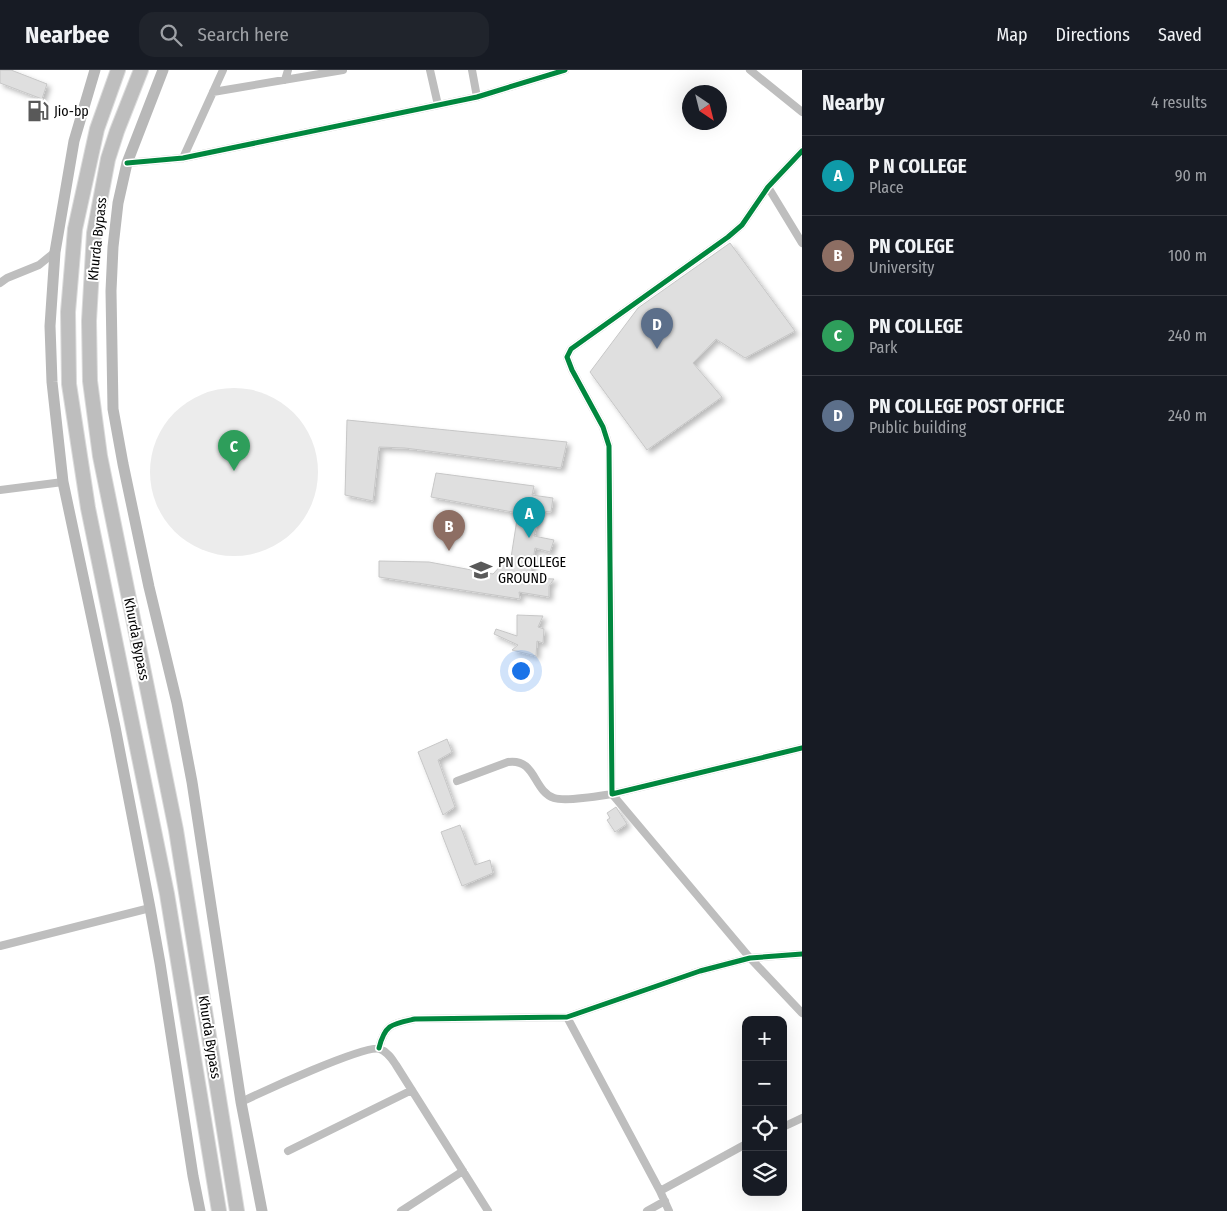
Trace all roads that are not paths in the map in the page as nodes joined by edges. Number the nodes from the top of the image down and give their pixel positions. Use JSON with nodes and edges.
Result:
{"nodes":[{"id":1,"x":95,"y":70,"type":"edge"},
{"id":2,"x":118,"y":70,"type":"edge"},
{"id":3,"x":141,"y":70,"type":"edge"},
{"id":4,"x":164,"y":70,"type":"edge"},
{"id":5,"x":223,"y":70,"type":"edge"},
{"id":6,"x":288,"y":70,"type":"edge"},
{"id":7,"x":343,"y":70,"type":"edge"},
{"id":8,"x":430,"y":70,"type":"edge"},
{"id":9,"x":472,"y":70,"type":"edge"},
{"id":10,"x":750,"y":70,"type":"edge"},
{"id":11,"x":562,"y":71,"type":"edge"},
{"id":12,"x":285,"y":80,"type":"junction"},
{"id":13,"x":213,"y":92,"type":"junction"},
{"id":14,"x":477,"y":97,"type":"junction"},
{"id":15,"x":438,"y":105,"type":"junction"},
{"id":16,"x":802,"y":112,"type":"edge"},
{"id":17,"x":802,"y":151,"type":"edge"},
{"id":18,"x":183,"y":158,"type":"junction"},
{"id":19,"x":127,"y":162,"type":"junction"},
{"id":20,"x":768,"y":187,"type":"junction"},
{"id":21,"x":802,"y":243,"type":"edge"},
{"id":22,"x":55,"y":252,"type":"junction"},
{"id":23,"x":0,"y":283,"type":"edge"},
{"id":24,"x":63,"y":482,"type":"junction"},
{"id":25,"x":0,"y":490,"type":"edge"},
{"id":26,"x":802,"y":748,"type":"edge"},
{"id":27,"x":457,"y":781,"type":"dead end"},
{"id":28,"x":612,"y":794,"type":"junction"},
{"id":29,"x":150,"y":908,"type":"junction"},
{"id":30,"x":0,"y":946,"type":"edge"},
{"id":31,"x":802,"y":954,"type":"edge"},
{"id":32,"x":750,"y":958,"type":"junction"},
{"id":33,"x":802,"y":1013,"type":"edge"},
{"id":34,"x":567,"y":1017,"type":"junction"},
{"id":35,"x":379,"y":1048,"type":"junction"},
{"id":36,"x":412,"y":1090,"type":"junction"},
{"id":37,"x":241,"y":1102,"type":"junction"},
{"id":38,"x":802,"y":1118,"type":"edge"},
{"id":39,"x":787,"y":1125,"type":"edge"},
{"id":40,"x":742,"y":1146,"type":"edge"},
{"id":41,"x":288,"y":1151,"type":"dead end"},
{"id":42,"x":463,"y":1171,"type":"junction"},
{"id":43,"x":212,"y":1173,"type":"junction"},
{"id":44,"x":193,"y":1176,"type":"junction"},
{"id":45,"x":660,"y":1191,"type":"junction"},
{"id":46,"x":665,"y":1201,"type":"junction"},
{"id":47,"x":200,"y":1211,"type":"edge"},
{"id":48,"x":219,"y":1211,"type":"edge"},
{"id":49,"x":237,"y":1211,"type":"edge"},
{"id":50,"x":262,"y":1211,"type":"edge"},
{"id":51,"x":401,"y":1211,"type":"edge"},
{"id":52,"x":488,"y":1211,"type":"edge"},
{"id":53,"x":647,"y":1211,"type":"edge"},
{"id":54,"x":669,"y":1211,"type":"edge"}],
"edges":[{"from":1,"to":22,"type":"main road"},
{"from":2,"to":43,"type":"highway","name":"Khurda Bypass"},
{"from":3,"to":49,"type":"highway","name":"Khurda Bypass"},
{"from":4,"to":19,"type":"main road"},
{"from":5,"to":13,"type":"street"},
{"from":6,"to":12,"type":"street"},
{"from":7,"to":12,"type":"street"},
{"from":8,"to":15,"type":"street"},
{"from":9,"to":14,"type":"street"},
{"from":10,"to":16,"type":"street"},
{"from":11,"to":14,"type":"street"},
{"from":12,"to":13,"type":"street"},
{"from":13,"to":18,"type":"street"},
{"from":14,"to":15,"type":"street"},
{"from":15,"to":18,"type":"street"},
{"from":17,"to":20,"type":"street"},
{"from":18,"to":19,"type":"street"},
{"from":19,"to":37,"type":"main road"},
{"from":20,"to":21,"type":"street"},
{"from":20,"to":28,"type":"street"},
{"from":22,"to":23,"type":"street"},
{"from":22,"to":24,"type":"main road"},
{"from":24,"to":25,"type":"street"},
{"from":24,"to":29,"type":"main road"},
{"from":26,"to":28,"type":"street"},
{"from":27,"to":28,"type":"street"},
{"from":28,"to":32,"type":"street"},
{"from":29,"to":30,"type":"street"},
{"from":29,"to":44,"type":"main road"},
{"from":31,"to":32,"type":"street"},
{"from":32,"to":33,"type":"street"},
{"from":32,"to":34,"type":"street"},
{"from":34,"to":35,"type":"street"},
{"from":34,"to":45,"type":"street"},
{"from":35,"to":36,"type":"street"},
{"from":35,"to":37,"type":"street"},
{"from":36,"to":41,"type":"street"},
{"from":36,"to":42,"type":"street"},
{"from":37,"to":50,"type":"main road"},
{"from":38,"to":39,"type":"street"},
{"from":40,"to":45,"type":"street"},
{"from":42,"to":51,"type":"street"},
{"from":42,"to":52,"type":"street"},
{"from":43,"to":44,"type":"main road"},
{"from":43,"to":48,"type":"highway","name":"Khurda Bypass"},
{"from":44,"to":47,"type":"main road"},
{"from":45,"to":46,"type":"street"},
{"from":46,"to":53,"type":"street"},
{"from":46,"to":54,"type":"street"}]}
